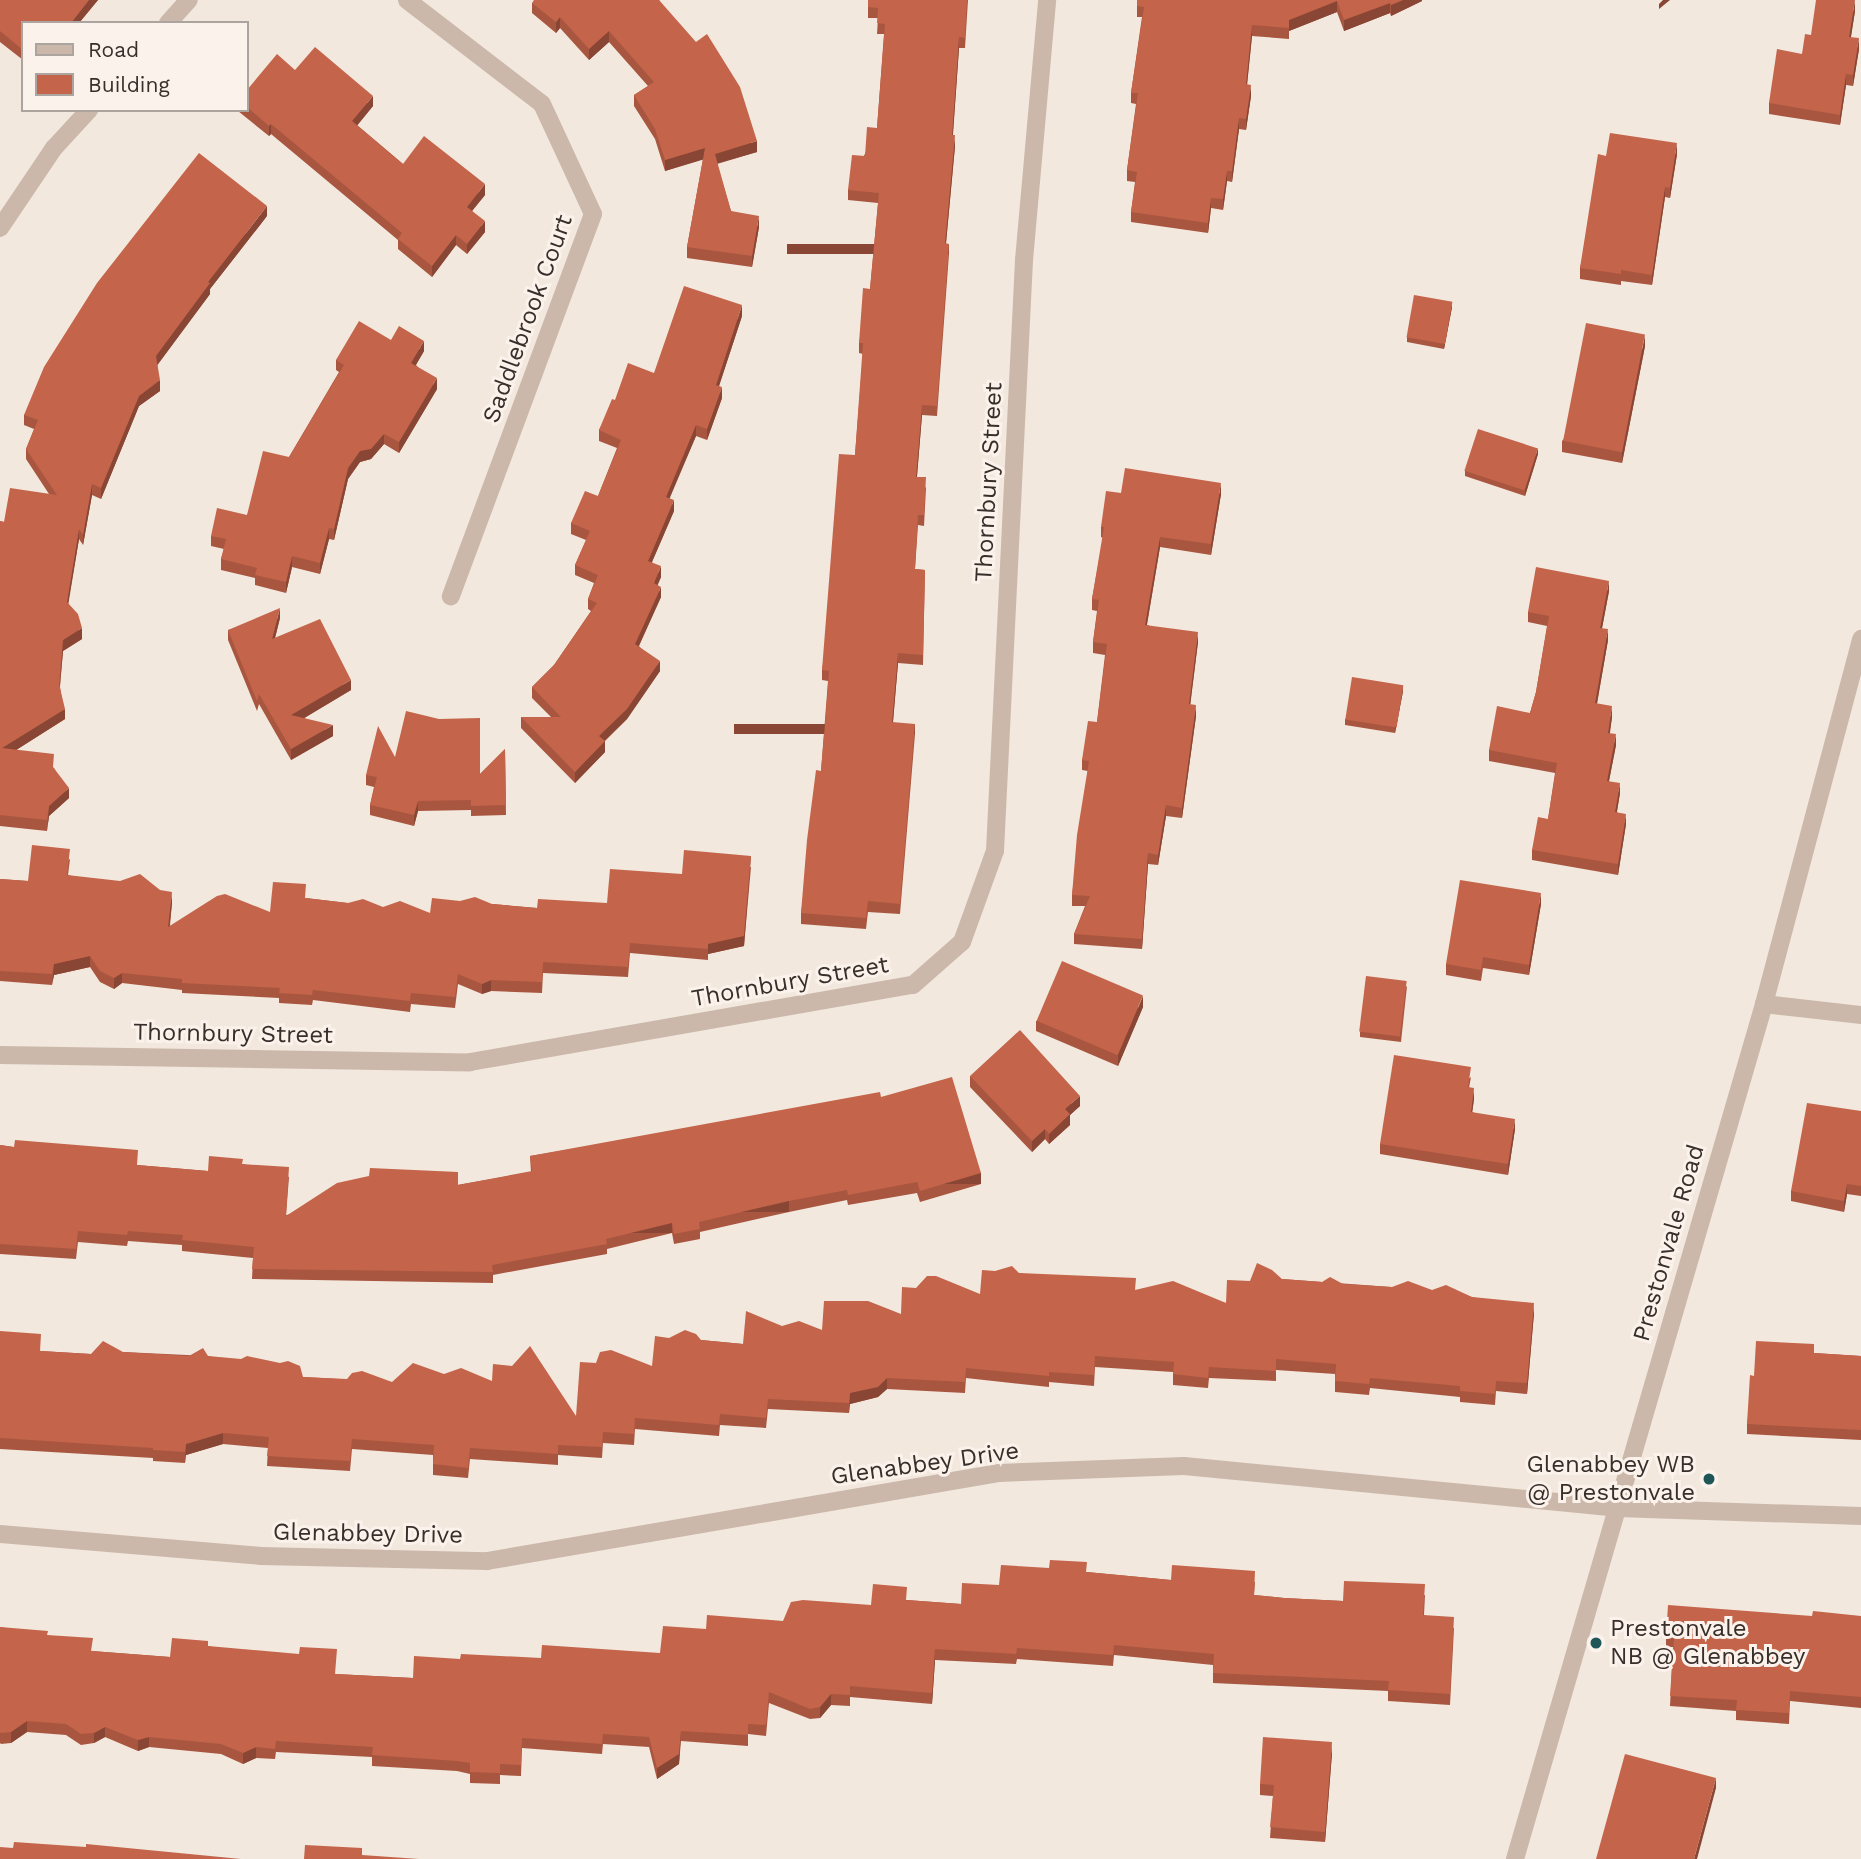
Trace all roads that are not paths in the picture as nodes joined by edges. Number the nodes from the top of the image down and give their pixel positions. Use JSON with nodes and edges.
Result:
{"nodes":[{"id":1,"x":189,"y":0,"type":"edge"},
{"id":2,"x":407,"y":0,"type":"edge"},
{"id":3,"x":1047,"y":0,"type":"edge"},
{"id":4,"x":170,"y":21,"type":"edge"},
{"id":5,"x":87,"y":112,"type":"edge"},
{"id":6,"x":0,"y":228,"type":"edge"},
{"id":7,"x":451,"y":596,"type":"dead end"},
{"id":8,"x":1861,"y":639,"type":"edge"},
{"id":9,"x":1764,"y":1004,"type":"junction"},
{"id":10,"x":1861,"y":1015,"type":"edge"},
{"id":11,"x":0,"y":1055,"type":"edge"},
{"id":12,"x":1617,"y":1508,"type":"junction"},
{"id":13,"x":1861,"y":1516,"type":"edge"},
{"id":14,"x":0,"y":1534,"type":"edge"},
{"id":15,"x":1515,"y":1859,"type":"edge"}],
"edges":[{"from":1,"to":4,"type":"street"},
{"from":2,"to":7,"type":"street","name":"Saddlebrook Court"},
{"from":3,"to":11,"type":"street","name":"Thornbury Street"},
{"from":5,"to":6,"type":"street"},
{"from":8,"to":9,"type":"street","name":"Prestonvale Road"},
{"from":9,"to":10,"type":"street"},
{"from":9,"to":12,"type":"street","name":"Prestonvale Road"},
{"from":12,"to":13,"type":"street","name":"Glenabbey Drive"},
{"from":12,"to":14,"type":"street","name":"Glenabbey Drive"},
{"from":12,"to":15,"type":"street","name":"Prestonvale Road"}]}
